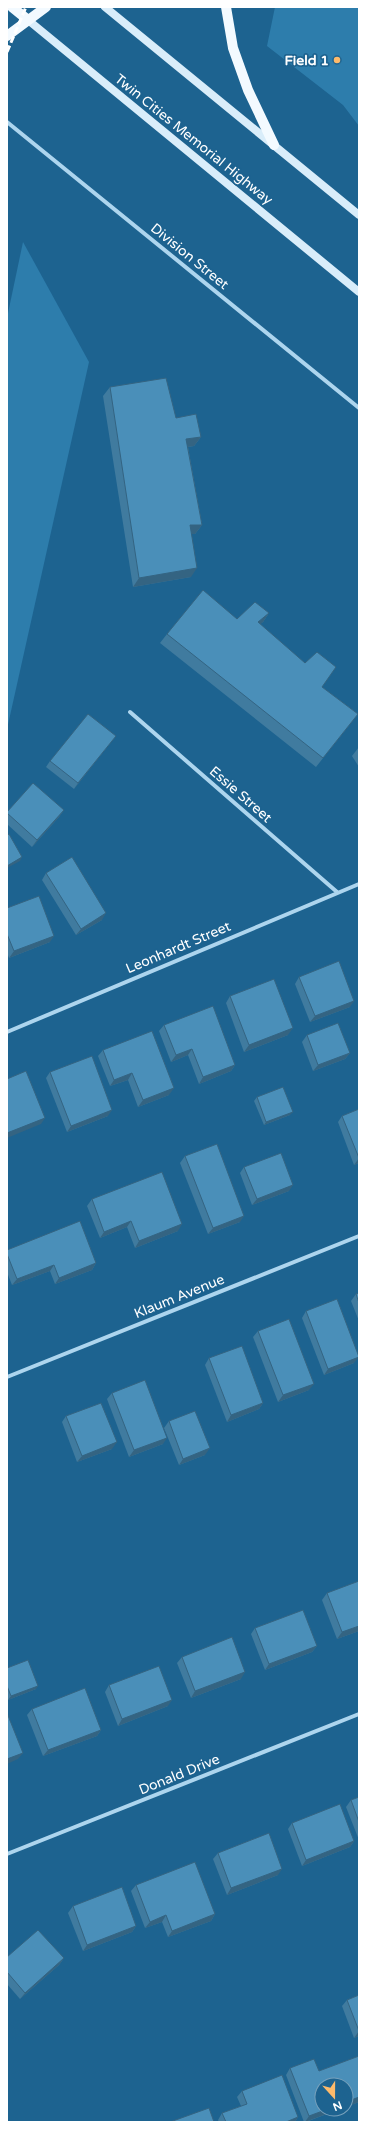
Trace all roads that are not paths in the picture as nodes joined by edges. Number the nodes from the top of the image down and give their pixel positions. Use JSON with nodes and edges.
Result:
{"nodes":[{"id":1,"x":12,"y":7,"type":"edge"},
{"id":2,"x":46,"y":7,"type":"edge"},
{"id":3,"x":105,"y":7,"type":"edge"},
{"id":4,"x":226,"y":7,"type":"edge"},
{"id":5,"x":28,"y":20,"type":"junction"},
{"id":6,"x":7,"y":36,"type":"edge"},
{"id":7,"x":7,"y":122,"type":"edge"},
{"id":8,"x":274,"y":145,"type":"junction"},
{"id":9,"x":359,"y":216,"type":"edge"},
{"id":10,"x":359,"y":292,"type":"edge"},
{"id":11,"x":359,"y":408,"type":"edge"},
{"id":12,"x":130,"y":712,"type":"dead end"},
{"id":13,"x":359,"y":884,"type":"edge"},
{"id":14,"x":337,"y":892,"type":"junction"},
{"id":15,"x":7,"y":1032,"type":"edge"},
{"id":16,"x":359,"y":1236,"type":"edge"},
{"id":17,"x":7,"y":1377,"type":"edge"},
{"id":18,"x":359,"y":1714,"type":"edge"},
{"id":19,"x":7,"y":1854,"type":"edge"}],
"edges":[{"from":1,"to":5,"type":"main road","name":"Twin Cities Memorial Highway"},
{"from":2,"to":5,"type":"main road"},
{"from":3,"to":8,"type":"main road"},
{"from":4,"to":8,"type":"main road"},
{"from":5,"to":6,"type":"main road"},
{"from":5,"to":10,"type":"main road","name":"Twin Cities Memorial Highway"},
{"from":7,"to":11,"type":"street","name":"Division Street"},
{"from":8,"to":9,"type":"main road"},
{"from":12,"to":14,"type":"street","name":"Essie Street"},
{"from":13,"to":14,"type":"street","name":"Leonhardt Street"},
{"from":14,"to":15,"type":"street","name":"Leonhardt Street"},
{"from":16,"to":17,"type":"street","name":"Klaum Avenue"},
{"from":18,"to":19,"type":"street","name":"Donald Drive"}]}
